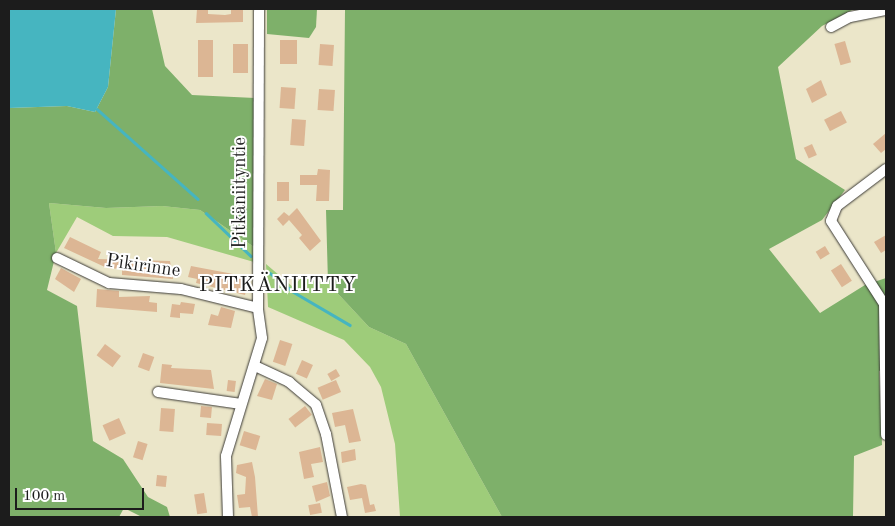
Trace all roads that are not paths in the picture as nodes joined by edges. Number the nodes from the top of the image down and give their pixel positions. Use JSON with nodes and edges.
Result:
{"nodes":[{"id":1,"x":259,"y":9,"type":"edge"},
{"id":2,"x":886,"y":10,"type":"edge"},
{"id":3,"x":831,"y":27,"type":"dead end"},
{"id":4,"x":886,"y":169,"type":"edge"},
{"id":5,"x":57,"y":258,"type":"dead end"},
{"id":6,"x":258,"y":308,"type":"junction"},
{"id":7,"x":255,"y":366,"type":"junction"},
{"id":8,"x":158,"y":392,"type":"dead end"},
{"id":9,"x":241,"y":404,"type":"junction"},
{"id":10,"x":886,"y":435,"type":"edge"},
{"id":11,"x":228,"y":517,"type":"edge"},
{"id":12,"x":342,"y":517,"type":"edge"}],
"edges":[{"from":1,"to":6,"type":"street","name":"Pitkäniityntie"},
{"from":2,"to":3,"type":"street"},
{"from":4,"to":10,"type":"street"},
{"from":5,"to":6,"type":"street","name":"Pikirinne"},
{"from":6,"to":7,"type":"street","name":"Pitkäniityntie"},
{"from":7,"to":9,"type":"street","name":"Pitkäniityntie"},
{"from":7,"to":12,"type":"street"},
{"from":8,"to":9,"type":"street"},
{"from":9,"to":11,"type":"street","name":"Pitkäniityntie"}]}
